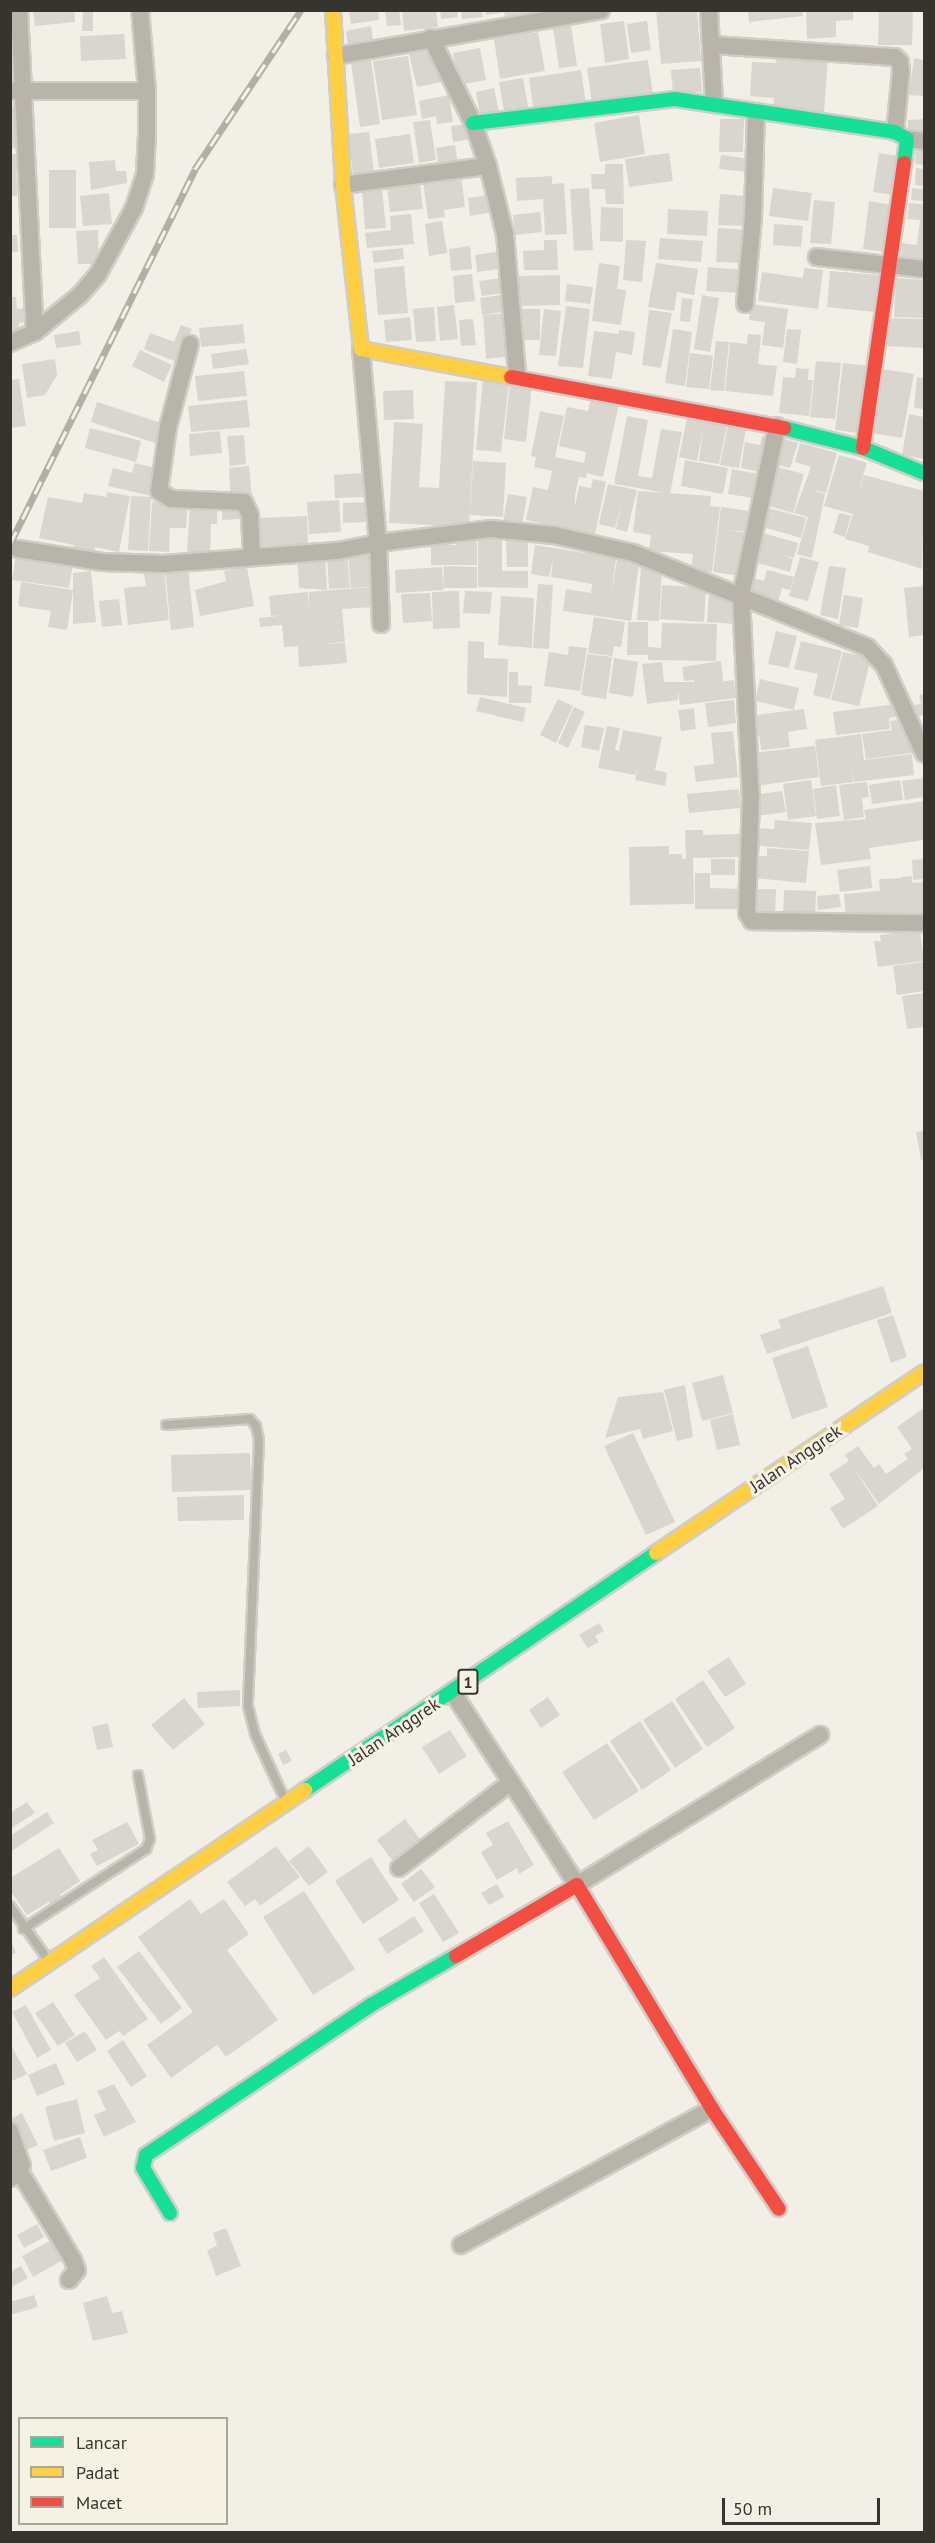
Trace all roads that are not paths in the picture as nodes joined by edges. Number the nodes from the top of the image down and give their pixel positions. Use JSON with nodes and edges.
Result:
{"nodes":[{"id":1,"x":19,"y":10,"type":"edge"},
{"id":2,"x":140,"y":10,"type":"edge"},
{"id":3,"x":333,"y":10,"type":"edge"},
{"id":4,"x":601,"y":10,"type":"edge"},
{"id":5,"x":708,"y":10,"type":"edge"},
{"id":6,"x":431,"y":38,"type":"junction"},
{"id":7,"x":712,"y":45,"type":"junction"},
{"id":8,"x":336,"y":56,"type":"junction"},
{"id":9,"x":17,"y":91,"type":"edge"},
{"id":10,"x":147,"y":91,"type":"junction"},
{"id":11,"x":714,"y":102,"type":"junction"},
{"id":12,"x":756,"y":112,"type":"junction"},
{"id":13,"x":473,"y":123,"type":"junction"},
{"id":14,"x":901,"y":136,"type":"junction"},
{"id":15,"x":924,"y":141,"type":"edge"},
{"id":16,"x":488,"y":166,"type":"junction"},
{"id":17,"x":343,"y":185,"type":"junction"},
{"id":18,"x":817,"y":257,"type":"dead end"},
{"id":19,"x":891,"y":267,"type":"junction"},
{"id":20,"x":924,"y":269,"type":"edge"},
{"id":21,"x":745,"y":304,"type":"dead end"},
{"id":22,"x":35,"y":332,"type":"junction"},
{"id":23,"x":10,"y":343,"type":"edge"},
{"id":24,"x":190,"y":344,"type":"dead end"},
{"id":25,"x":361,"y":349,"type":"junction"},
{"id":26,"x":516,"y":375,"type":"junction"},
{"id":27,"x":777,"y":426,"type":"junction"},
{"id":28,"x":862,"y":448,"type":"junction"},
{"id":29,"x":924,"y":473,"type":"edge"},
{"id":30,"x":378,"y":543,"type":"junction"},
{"id":31,"x":18,"y":549,"type":"dead end"},
{"id":32,"x":252,"y":557,"type":"junction"},
{"id":33,"x":741,"y":596,"type":"junction"},
{"id":34,"x":381,"y":624,"type":"dead end"},
{"id":35,"x":924,"y":753,"type":"edge"},
{"id":36,"x":924,"y":923,"type":"edge"},
{"id":37,"x":924,"y":1372,"type":"edge"},
{"id":38,"x":166,"y":1425,"type":"dead end"},
{"id":39,"x":453,"y":1693,"type":"junction"},
{"id":40,"x":820,"y":1735,"type":"dead end"},
{"id":41,"x":138,"y":1775,"type":"dead end"},
{"id":42,"x":511,"y":1782,"type":"junction"},
{"id":43,"x":284,"y":1798,"type":"junction"},
{"id":44,"x":399,"y":1868,"type":"dead end"},
{"id":45,"x":577,"y":1885,"type":"junction"},
{"id":46,"x":10,"y":1906,"type":"edge"},
{"id":47,"x":23,"y":1929,"type":"junction"},
{"id":48,"x":50,"y":1962,"type":"junction"},
{"id":49,"x":10,"y":1989,"type":"edge"},
{"id":50,"x":712,"y":2109,"type":"junction"},
{"id":51,"x":10,"y":2131,"type":"edge"},
{"id":52,"x":15,"y":2175,"type":"edge"},
{"id":53,"x":779,"y":2209,"type":"dead end"},
{"id":54,"x":170,"y":2213,"type":"dead end"},
{"id":55,"x":461,"y":2245,"type":"dead end"},
{"id":56,"x":69,"y":2280,"type":"dead end"}],
"edges":[{"from":1,"to":9,"type":"street"},
{"from":2,"to":10,"type":"street"},
{"from":3,"to":8,"type":"main road"},
{"from":4,"to":6,"type":"street"},
{"from":5,"to":7,"type":"street"},
{"from":6,"to":8,"type":"street"},
{"from":6,"to":13,"type":"street"},
{"from":7,"to":11,"type":"street"},
{"from":7,"to":14,"type":"street"},
{"from":8,"to":17,"type":"main road"},
{"from":9,"to":10,"type":"street"},
{"from":9,"to":22,"type":"street"},
{"from":10,"to":22,"type":"street"},
{"from":11,"to":12,"type":"main road"},
{"from":11,"to":13,"type":"main road"},
{"from":12,"to":14,"type":"main road"},
{"from":12,"to":21,"type":"street"},
{"from":13,"to":16,"type":"street"},
{"from":14,"to":15,"type":"street"},
{"from":14,"to":19,"type":"main road"},
{"from":16,"to":17,"type":"street"},
{"from":16,"to":26,"type":"street"},
{"from":17,"to":25,"type":"main road"},
{"from":18,"to":19,"type":"street"},
{"from":19,"to":20,"type":"street"},
{"from":19,"to":28,"type":"main road"},
{"from":22,"to":23,"type":"street"},
{"from":24,"to":32,"type":"street"},
{"from":25,"to":26,"type":"main road"},
{"from":25,"to":30,"type":"street"},
{"from":26,"to":27,"type":"main road"},
{"from":27,"to":28,"type":"main road"},
{"from":27,"to":33,"type":"street"},
{"from":28,"to":29,"type":"main road"},
{"from":30,"to":32,"type":"street"},
{"from":30,"to":33,"type":"street"},
{"from":30,"to":34,"type":"street"},
{"from":31,"to":32,"type":"street"},
{"from":33,"to":35,"type":"street"},
{"from":33,"to":36,"type":"street"},
{"from":37,"to":39,"type":"main road","name":"Jalan Anggrek","number":"1"},
{"from":38,"to":43,"type":"lane"},
{"from":39,"to":42,"type":"street"},
{"from":39,"to":43,"type":"main road","name":"Jalan Anggrek","number":"1"},
{"from":40,"to":45,"type":"street"},
{"from":41,"to":47,"type":"lane"},
{"from":42,"to":44,"type":"street"},
{"from":42,"to":45,"type":"street"},
{"from":43,"to":48,"type":"main road","name":"Jalan Anggrek","number":"1"},
{"from":45,"to":50,"type":"main road"},
{"from":45,"to":54,"type":"main road"},
{"from":46,"to":47,"type":"lane"},
{"from":47,"to":48,"type":"lane"},
{"from":48,"to":49,"type":"main road","name":"Jalan Anggrek","number":"1"},
{"from":50,"to":53,"type":"main road"},
{"from":50,"to":55,"type":"street"},
{"from":51,"to":52,"type":"street"},
{"from":52,"to":56,"type":"street"}]}
